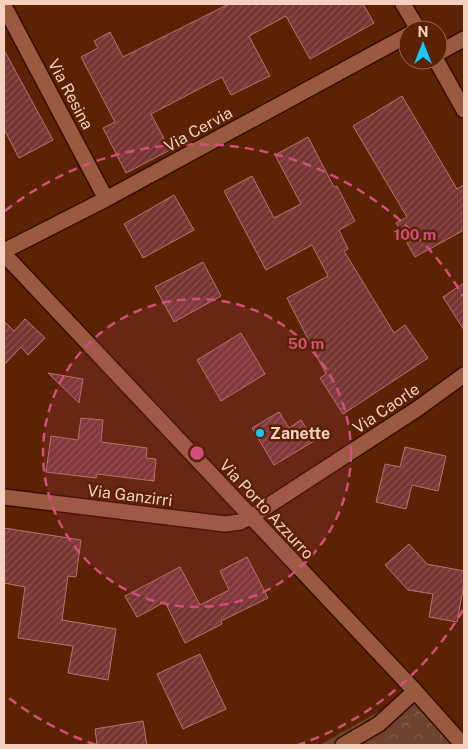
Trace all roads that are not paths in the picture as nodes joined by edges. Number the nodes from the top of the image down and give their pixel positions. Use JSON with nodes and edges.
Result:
{"nodes":[{"id":1,"x":403,"y":4,"type":"edge"},
{"id":2,"x":4,"y":6,"type":"edge"},
{"id":3,"x":410,"y":20,"type":"edge"},
{"id":4,"x":464,"y":39,"type":"edge"},
{"id":5,"x":398,"y":40,"type":"edge"},
{"id":6,"x":448,"y":48,"type":"edge"},
{"id":7,"x":442,"y":70,"type":"edge"},
{"id":8,"x":464,"y":110,"type":"edge"},
{"id":9,"x":106,"y":199,"type":"junction"},
{"id":10,"x":4,"y":252,"type":"edge"},
{"id":11,"x":464,"y":375,"type":"edge"},
{"id":12,"x":4,"y":497,"type":"edge"},
{"id":13,"x":251,"y":517,"type":"junction"},
{"id":14,"x":415,"y":691,"type":"junction"},
{"id":15,"x":344,"y":745,"type":"edge"},
{"id":16,"x":463,"y":745,"type":"edge"}],
"edges":[{"from":1,"to":3,"type":"street"},
{"from":2,"to":9,"type":"street","name":"Via Resina"},
{"from":4,"to":6,"type":"street"},
{"from":5,"to":9,"type":"street","name":"Via Cervia"},
{"from":7,"to":8,"type":"street"},
{"from":9,"to":10,"type":"street","name":"Via Cervia"},
{"from":10,"to":13,"type":"street","name":"Via Porto Azzurro"},
{"from":11,"to":13,"type":"street","name":"Via Caorle"},
{"from":12,"to":13,"type":"street","name":"Via Ganzirri"},
{"from":13,"to":14,"type":"street","name":"Via Porto Azzurro"},
{"from":14,"to":15,"type":"street"},
{"from":14,"to":16,"type":"street","name":"Via Porto Azzurro"}]}
